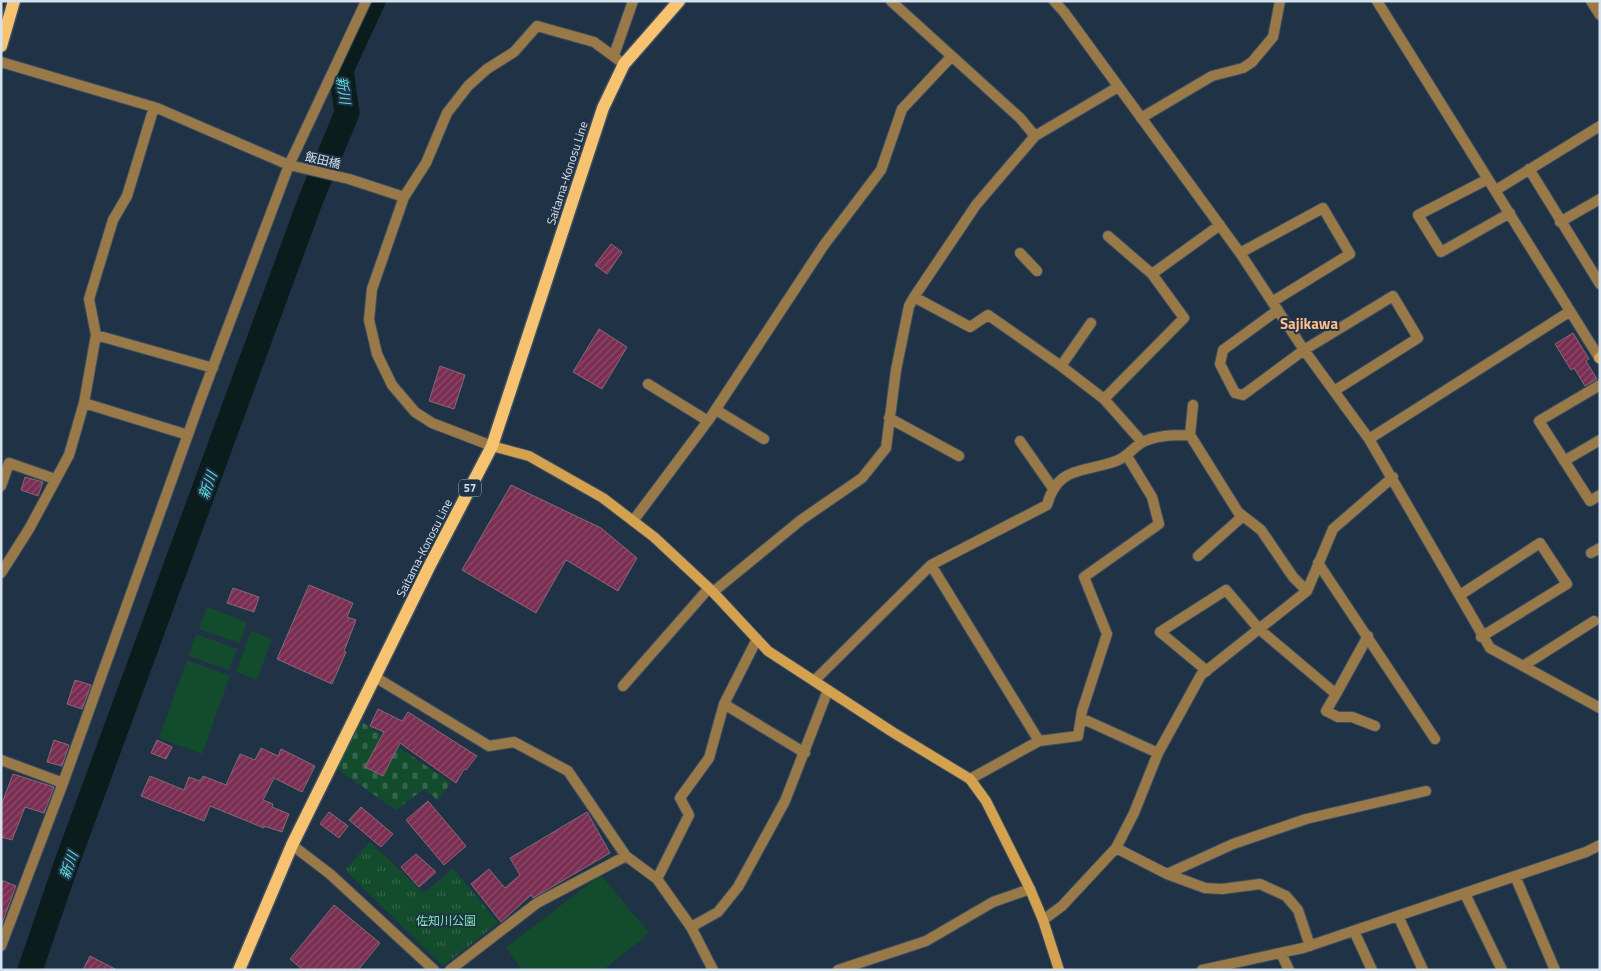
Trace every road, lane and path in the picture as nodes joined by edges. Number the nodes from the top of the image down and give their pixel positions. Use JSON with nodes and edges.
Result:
{"nodes":[{"id":1,"x":14,"y":1,"type":"edge"},
{"id":2,"x":366,"y":1,"type":"edge"},
{"id":3,"x":633,"y":1,"type":"edge"},
{"id":4,"x":679,"y":1,"type":"edge"},
{"id":5,"x":891,"y":1,"type":"edge"},
{"id":6,"x":1054,"y":1,"type":"edge"},
{"id":7,"x":1280,"y":1,"type":"edge"},
{"id":8,"x":1377,"y":1,"type":"edge"},
{"id":9,"x":1591,"y":1,"type":"edge"},
{"id":10,"x":1600,"y":15,"type":"edge"},
{"id":11,"x":5,"y":16,"type":"edge"},
{"id":12,"x":1,"y":46,"type":"edge"},
{"id":13,"x":614,"y":55,"type":"junction"},
{"id":14,"x":952,"y":57,"type":"junction"},
{"id":15,"x":1,"y":62,"type":"edge"},
{"id":16,"x":624,"y":64,"type":"junction"},
{"id":17,"x":1118,"y":86,"type":"junction"},
{"id":18,"x":154,"y":107,"type":"junction"},
{"id":19,"x":1141,"y":118,"type":"junction"},
{"id":20,"x":1600,"y":126,"type":"edge"},
{"id":21,"x":1035,"y":136,"type":"junction"},
{"id":22,"x":291,"y":166,"type":"junction"},
{"id":23,"x":1529,"y":169,"type":"junction"},
{"id":24,"x":1488,"y":178,"type":"junction"},
{"id":25,"x":1496,"y":190,"type":"junction"},
{"id":26,"x":404,"y":197,"type":"junction"},
{"id":27,"x":1600,"y":199,"type":"edge"},
{"id":28,"x":1510,"y":213,"type":"junction"},
{"id":29,"x":1560,"y":222,"type":"junction"},
{"id":30,"x":1220,"y":225,"type":"junction"},
{"id":31,"x":1108,"y":236,"type":"dead end"},
{"id":32,"x":1020,"y":253,"type":"dead end"},
{"id":33,"x":1240,"y":253,"type":"junction"},
{"id":34,"x":1037,"y":270,"type":"dead end"},
{"id":35,"x":1597,"y":273,"type":"edge"},
{"id":36,"x":1152,"y":274,"type":"junction"},
{"id":37,"x":1600,"y":284,"type":"edge"},
{"id":38,"x":914,"y":297,"type":"junction"},
{"id":39,"x":1275,"y":306,"type":"junction"},
{"id":40,"x":1569,"y":312,"type":"junction"},
{"id":41,"x":1091,"y":323,"type":"dead end"},
{"id":42,"x":96,"y":335,"type":"junction"},
{"id":43,"x":1304,"y":350,"type":"junction"},
{"id":44,"x":1599,"y":358,"type":"edge"},
{"id":45,"x":1061,"y":366,"type":"junction"},
{"id":46,"x":212,"y":368,"type":"junction"},
{"id":47,"x":648,"y":384,"type":"dead end"},
{"id":48,"x":1600,"y":385,"type":"edge"},
{"id":49,"x":1334,"y":391,"type":"junction"},
{"id":50,"x":1104,"y":399,"type":"junction"},
{"id":51,"x":84,"y":403,"type":"junction"},
{"id":52,"x":1193,"y":405,"type":"dead end"},
{"id":53,"x":716,"y":410,"type":"junction"},
{"id":54,"x":890,"y":418,"type":"junction"},
{"id":55,"x":708,"y":421,"type":"junction"},
{"id":56,"x":1190,"y":434,"type":"junction"},
{"id":57,"x":188,"y":435,"type":"junction"},
{"id":58,"x":764,"y":439,"type":"dead end"},
{"id":59,"x":1369,"y":439,"type":"junction"},
{"id":60,"x":1600,"y":440,"type":"edge"},
{"id":61,"x":1020,"y":442,"type":"dead end"},
{"id":62,"x":1142,"y":442,"type":"junction"},
{"id":63,"x":492,"y":446,"type":"junction"},
{"id":64,"x":959,"y":456,"type":"dead end"},
{"id":65,"x":1127,"y":456,"type":"junction"},
{"id":66,"x":1564,"y":461,"type":"junction"},
{"id":67,"x":1393,"y":477,"type":"junction"},
{"id":68,"x":56,"y":478,"type":"junction"},
{"id":69,"x":1,"y":486,"type":"edge"},
{"id":70,"x":1052,"y":488,"type":"junction"},
{"id":71,"x":1600,"y":495,"type":"edge"},
{"id":72,"x":1243,"y":516,"type":"junction"},
{"id":73,"x":633,"y":521,"type":"junction"},
{"id":74,"x":1198,"y":556,"type":"dead end"},
{"id":75,"x":1318,"y":564,"type":"junction"},
{"id":76,"x":930,"y":565,"type":"junction"},
{"id":77,"x":1,"y":573,"type":"edge"},
{"id":78,"x":711,"y":590,"type":"junction"},
{"id":79,"x":1307,"y":591,"type":"junction"},
{"id":80,"x":1460,"y":595,"type":"junction"},
{"id":81,"x":1594,"y":621,"type":"dead end"},
{"id":82,"x":1259,"y":629,"type":"junction"},
{"id":83,"x":1368,"y":636,"type":"junction"},
{"id":84,"x":1481,"y":637,"type":"junction"},
{"id":85,"x":757,"y":639,"type":"junction"},
{"id":86,"x":1523,"y":666,"type":"junction"},
{"id":87,"x":1207,"y":671,"type":"junction"},
{"id":88,"x":375,"y":677,"type":"junction"},
{"id":89,"x":814,"y":681,"type":"junction"},
{"id":90,"x":623,"y":686,"type":"dead end"},
{"id":91,"x":828,"y":690,"type":"junction"},
{"id":92,"x":1336,"y":694,"type":"junction"},
{"id":93,"x":724,"y":704,"type":"junction"},
{"id":94,"x":1600,"y":708,"type":"edge"},
{"id":95,"x":1081,"y":718,"type":"junction"},
{"id":96,"x":1375,"y":726,"type":"dead end"},
{"id":97,"x":1435,"y":739,"type":"dead end"},
{"id":98,"x":1039,"y":741,"type":"junction"},
{"id":99,"x":805,"y":752,"type":"junction"},
{"id":100,"x":1158,"y":753,"type":"junction"},
{"id":101,"x":1,"y":760,"type":"edge"},
{"id":102,"x":970,"y":779,"type":"junction"},
{"id":103,"x":63,"y":782,"type":"junction"},
{"id":104,"x":1426,"y":791,"type":"dead end"},
{"id":105,"x":1600,"y":845,"type":"edge"},
{"id":106,"x":292,"y":846,"type":"junction"},
{"id":107,"x":1116,"y":848,"type":"junction"},
{"id":108,"x":626,"y":856,"type":"junction"},
{"id":109,"x":1167,"y":874,"type":"junction"},
{"id":110,"x":1515,"y":876,"type":"junction"},
{"id":111,"x":657,"y":879,"type":"junction"},
{"id":112,"x":1030,"y":889,"type":"junction"},
{"id":113,"x":1465,"y":894,"type":"junction"},
{"id":114,"x":1398,"y":916,"type":"junction"},
{"id":115,"x":1043,"y":920,"type":"junction"},
{"id":116,"x":691,"y":927,"type":"junction"},
{"id":117,"x":1354,"y":931,"type":"junction"},
{"id":118,"x":1,"y":946,"type":"edge"},
{"id":119,"x":1310,"y":946,"type":"junction"},
{"id":120,"x":1281,"y":953,"type":"junction"},
{"id":121,"x":239,"y":970,"type":"edge"},
{"id":122,"x":434,"y":970,"type":"edge"},
{"id":123,"x":450,"y":970,"type":"edge"},
{"id":124,"x":713,"y":970,"type":"edge"},
{"id":125,"x":838,"y":970,"type":"edge"},
{"id":126,"x":1059,"y":970,"type":"edge"},
{"id":127,"x":1202,"y":970,"type":"edge"},
{"id":128,"x":1289,"y":970,"type":"edge"},
{"id":129,"x":1372,"y":970,"type":"edge"},
{"id":130,"x":1424,"y":970,"type":"edge"},
{"id":131,"x":1502,"y":970,"type":"edge"},
{"id":132,"x":1555,"y":970,"type":"edge"}],
"edges":[{"from":1,"to":11,"type":"main road"},
{"from":2,"to":22,"type":"street"},
{"from":3,"to":13,"type":"street"},
{"from":4,"to":16,"type":"main road","name":"Saitama-Konosu Line","number":"57"},
{"from":5,"to":14,"type":"street"},
{"from":6,"to":17,"type":"street"},
{"from":7,"to":19,"type":"street"},
{"from":8,"to":24,"type":"street"},
{"from":9,"to":10,"type":"street"},
{"from":11,"to":12,"type":"main road"},
{"from":13,"to":16,"type":"street"},
{"from":13,"to":26,"type":"street"},
{"from":14,"to":21,"type":"street"},
{"from":14,"to":53,"type":"street"},
{"from":15,"to":18,"type":"street","name":"飯田橋"},
{"from":16,"to":63,"type":"main road","name":"Saitama-Konosu Line","number":"57"},
{"from":17,"to":19,"type":"street"},
{"from":17,"to":21,"type":"street"},
{"from":18,"to":22,"type":"street","name":"飯田橋"},
{"from":18,"to":42,"type":"street"},
{"from":19,"to":30,"type":"street"},
{"from":20,"to":23,"type":"street"},
{"from":21,"to":38,"type":"street"},
{"from":22,"to":26,"type":"street","name":"飯田橋"},
{"from":22,"to":46,"type":"street"},
{"from":23,"to":25,"type":"street"},
{"from":23,"to":29,"type":"street"},
{"from":24,"to":25,"type":"street"},
{"from":24,"to":28,"type":"street"},
{"from":25,"to":28,"type":"street"},
{"from":26,"to":63,"type":"street"},
{"from":27,"to":29,"type":"street"},
{"from":28,"to":40,"type":"street"},
{"from":29,"to":35,"type":"street"},
{"from":30,"to":33,"type":"street"},
{"from":30,"to":36,"type":"street"},
{"from":31,"to":36,"type":"street"},
{"from":32,"to":34,"type":"street"},
{"from":33,"to":39,"type":"street"},
{"from":33,"to":39,"type":"street"},
{"from":35,"to":37,"type":"street"},
{"from":36,"to":50,"type":"street"},
{"from":38,"to":45,"type":"street"},
{"from":38,"to":54,"type":"street"},
{"from":39,"to":43,"type":"street"},
{"from":39,"to":43,"type":"street"},
{"from":40,"to":44,"type":"street"},
{"from":40,"to":59,"type":"street"},
{"from":41,"to":45,"type":"street"},
{"from":42,"to":46,"type":"street"},
{"from":42,"to":51,"type":"street"},
{"from":43,"to":49,"type":"street"},
{"from":43,"to":49,"type":"street"},
{"from":45,"to":50,"type":"street"},
{"from":46,"to":57,"type":"street"},
{"from":47,"to":55,"type":"street"},
{"from":48,"to":66,"type":"street"},
{"from":49,"to":59,"type":"street"},
{"from":50,"to":62,"type":"street"},
{"from":51,"to":57,"type":"street"},
{"from":51,"to":68,"type":"street"},
{"from":52,"to":56,"type":"street"},
{"from":53,"to":55,"type":"street"},
{"from":53,"to":58,"type":"street"},
{"from":54,"to":64,"type":"street"},
{"from":54,"to":78,"type":"street"},
{"from":55,"to":73,"type":"street"},
{"from":56,"to":62,"type":"street"},
{"from":56,"to":72,"type":"street"},
{"from":57,"to":103,"type":"street"},
{"from":59,"to":67,"type":"street"},
{"from":60,"to":66,"type":"street"},
{"from":61,"to":70,"type":"street"},
{"from":62,"to":65,"type":"street"},
{"from":63,"to":73,"type":"street"},
{"from":63,"to":88,"type":"main road","name":"Saitama-Konosu Line","number":"57"},
{"from":65,"to":70,"type":"street"},
{"from":65,"to":95,"type":"street"},
{"from":66,"to":71,"type":"street"},
{"from":67,"to":75,"type":"street"},
{"from":67,"to":80,"type":"street"},
{"from":68,"to":69,"type":"street"},
{"from":68,"to":77,"type":"street"},
{"from":70,"to":76,"type":"street"},
{"from":72,"to":74,"type":"street"},
{"from":72,"to":79,"type":"street"},
{"from":73,"to":78,"type":"street"},
{"from":75,"to":79,"type":"street"},
{"from":75,"to":83,"type":"street"},
{"from":76,"to":89,"type":"street"},
{"from":76,"to":98,"type":"street"},
{"from":78,"to":85,"type":"street"},
{"from":78,"to":90,"type":"street"},
{"from":79,"to":82,"type":"street"},
{"from":80,"to":84,"type":"street"},
{"from":80,"to":84,"type":"street"},
{"from":81,"to":86,"type":"street"},
{"from":82,"to":87,"type":"street"},
{"from":82,"to":87,"type":"street"},
{"from":82,"to":92,"type":"street"},
{"from":83,"to":92,"type":"street"},
{"from":83,"to":97,"type":"street"},
{"from":84,"to":86,"type":"street"},
{"from":85,"to":89,"type":"street"},
{"from":85,"to":93,"type":"street"},
{"from":86,"to":94,"type":"street"},
{"from":87,"to":100,"type":"street"},
{"from":88,"to":106,"type":"main road","name":"Saitama-Konosu Line","number":"57"},
{"from":88,"to":108,"type":"street"},
{"from":89,"to":91,"type":"street"},
{"from":91,"to":99,"type":"street"},
{"from":91,"to":102,"type":"street"},
{"from":92,"to":96,"type":"street"},
{"from":93,"to":99,"type":"street"},
{"from":93,"to":111,"type":"street"},
{"from":95,"to":98,"type":"street"},
{"from":95,"to":100,"type":"street"},
{"from":98,"to":102,"type":"street"},
{"from":99,"to":116,"type":"street"},
{"from":100,"to":107,"type":"street"},
{"from":101,"to":103,"type":"street"},
{"from":102,"to":112,"type":"street"},
{"from":103,"to":118,"type":"street"},
{"from":104,"to":109,"type":"street"},
{"from":105,"to":110,"type":"street"},
{"from":106,"to":121,"type":"main road","name":"Saitama-Konosu Line","number":"57"},
{"from":106,"to":122,"type":"street"},
{"from":107,"to":109,"type":"street"},
{"from":107,"to":115,"type":"street"},
{"from":108,"to":111,"type":"street"},
{"from":108,"to":123,"type":"street"},
{"from":109,"to":119,"type":"street"},
{"from":110,"to":113,"type":"street"},
{"from":110,"to":132,"type":"street"},
{"from":111,"to":116,"type":"street"},
{"from":112,"to":115,"type":"street"},
{"from":112,"to":125,"type":"street"},
{"from":113,"to":114,"type":"street"},
{"from":113,"to":131,"type":"street"},
{"from":114,"to":117,"type":"street"},
{"from":114,"to":130,"type":"street"},
{"from":115,"to":126,"type":"street"},
{"from":116,"to":124,"type":"street"},
{"from":117,"to":119,"type":"street"},
{"from":117,"to":129,"type":"street"},
{"from":119,"to":120,"type":"street"},
{"from":120,"to":127,"type":"street"},
{"from":120,"to":128,"type":"street"}]}
